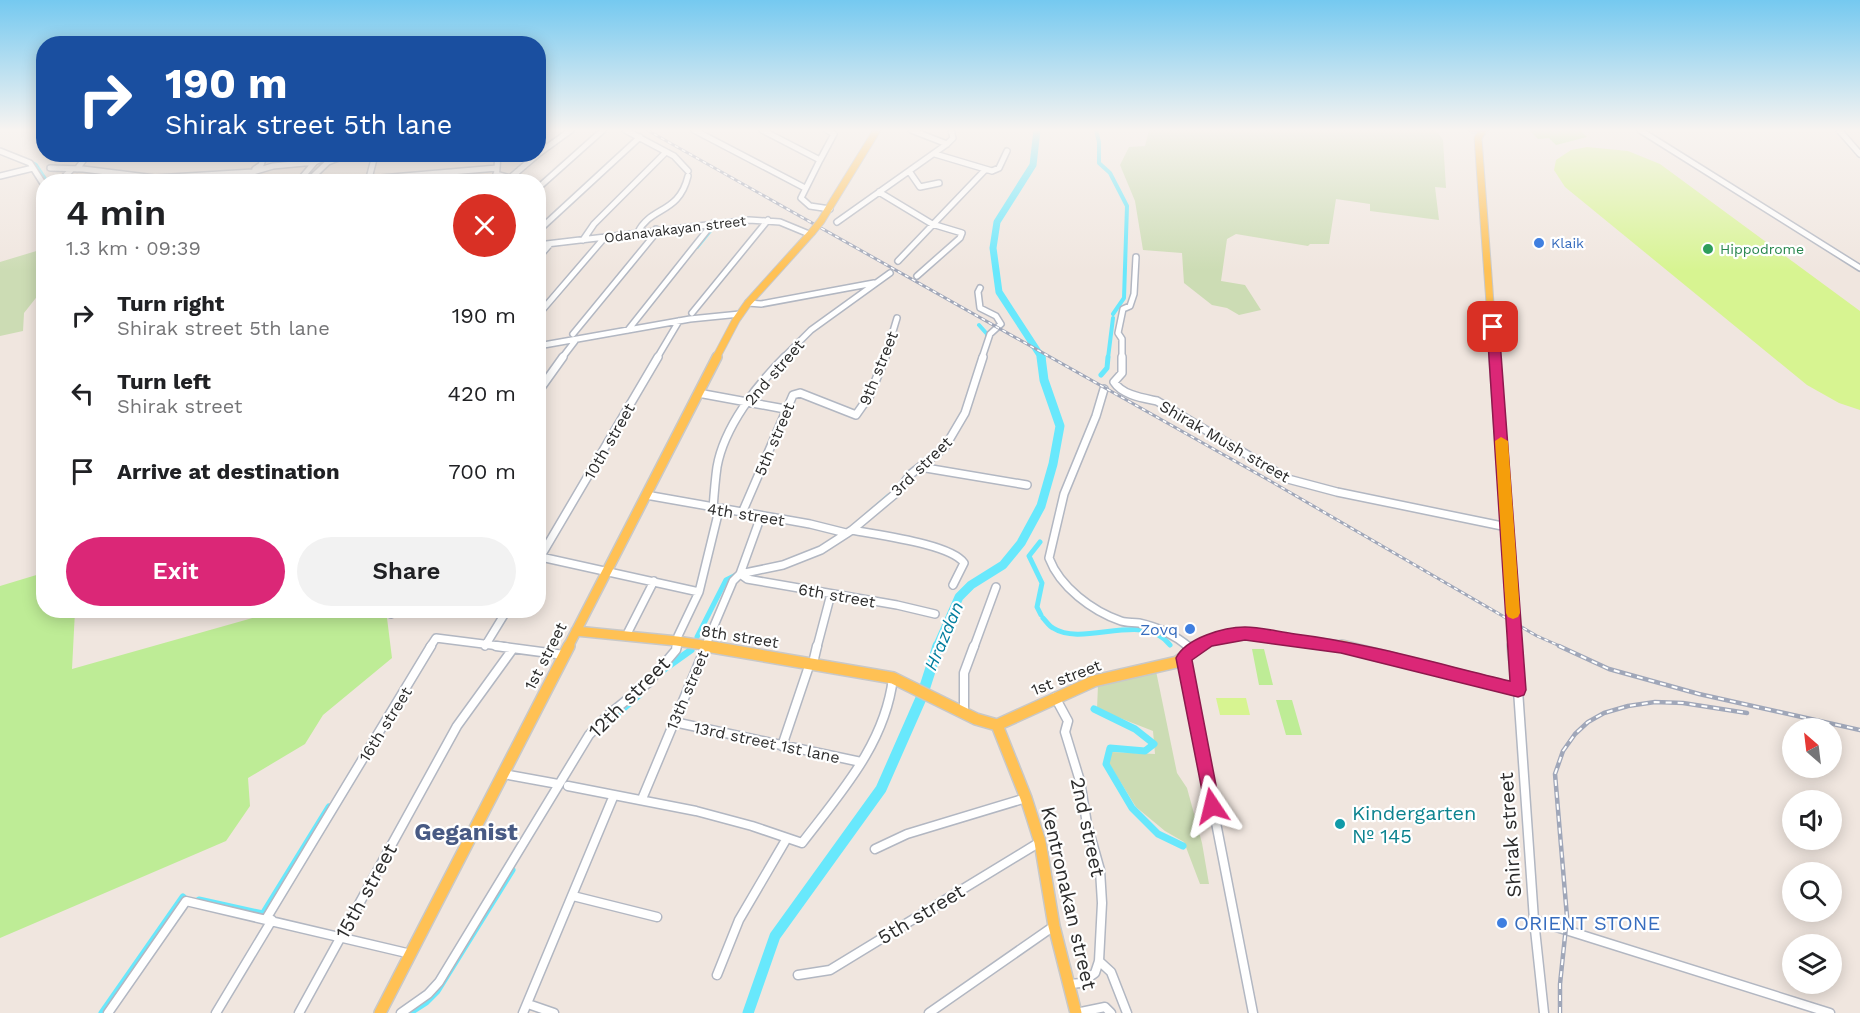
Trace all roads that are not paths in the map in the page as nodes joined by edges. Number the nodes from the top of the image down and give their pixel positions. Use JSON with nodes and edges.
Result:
{"nodes":[{"id":1,"x":596,"y":177,"type":"edge"},
{"id":2,"x":641,"y":177,"type":"edge"},
{"id":3,"x":688,"y":177,"type":"edge"},
{"id":4,"x":783,"y":177,"type":"edge"},
{"id":5,"x":811,"y":177,"type":"edge"},
{"id":6,"x":849,"y":177,"type":"edge"},
{"id":7,"x":900,"y":177,"type":"edge"},
{"id":8,"x":913,"y":177,"type":"edge"},
{"id":9,"x":978,"y":177,"type":"edge"},
{"id":10,"x":1479,"y":177,"type":"edge"},
{"id":11,"x":1480,"y":177,"type":"edge"},
{"id":12,"x":1715,"y":177,"type":"edge"},
{"id":13,"x":939,"y":183,"type":"dead end"},
{"id":14,"x":805,"y":189,"type":"junction"},
{"id":15,"x":879,"y":192,"type":"junction"},
{"id":16,"x":831,"y":209,"type":"junction"},
{"id":17,"x":768,"y":220,"type":"junction"},
{"id":18,"x":837,"y":222,"type":"dead end"},
{"id":19,"x":713,"y":223,"type":"junction"},
{"id":20,"x":546,"y":224,"type":"edge"},
{"id":21,"x":932,"y":224,"type":"junction"},
{"id":22,"x":656,"y":229,"type":"junction"},
{"id":23,"x":638,"y":232,"type":"junction"},
{"id":24,"x":810,"y":233,"type":"junction"},
{"id":25,"x":605,"y":237,"type":"junction"},
{"id":26,"x":583,"y":240,"type":"junction"},
{"id":27,"x":546,"y":244,"type":"edge"},
{"id":28,"x":550,"y":244,"type":"junction"},
{"id":29,"x":546,"y":249,"type":"edge"},
{"id":30,"x":1136,"y":257,"type":"dead end"},
{"id":31,"x":898,"y":261,"type":"dead end"},
{"id":32,"x":1860,"y":268,"type":"edge"},
{"id":33,"x":890,"y":273,"type":"dead end"},
{"id":34,"x":917,"y":276,"type":"dead end"},
{"id":35,"x":876,"y":282,"type":"junction"},
{"id":36,"x":980,"y":288,"type":"dead end"},
{"id":37,"x":748,"y":303,"type":"junction"},
{"id":38,"x":546,"y":306,"type":"edge"},
{"id":39,"x":692,"y":313,"type":"dead end"},
{"id":40,"x":740,"y":314,"type":"junction"},
{"id":41,"x":897,"y":318,"type":"dead end"},
{"id":42,"x":680,"y":321,"type":"junction"},
{"id":43,"x":628,"y":330,"type":"junction"},
{"id":44,"x":574,"y":337,"type":"junction"},
{"id":45,"x":546,"y":344,"type":"edge"},
{"id":46,"x":546,"y":380,"type":"edge"},
{"id":47,"x":1104,"y":389,"type":"dead end"},
{"id":48,"x":698,"y":393,"type":"junction"},
{"id":49,"x":747,"y":401,"type":"junction"},
{"id":50,"x":786,"y":409,"type":"junction"},
{"id":51,"x":856,"y":416,"type":"joint"},
{"id":52,"x":920,"y":467,"type":"junction"},
{"id":53,"x":1027,"y":485,"type":"dead end"},
{"id":54,"x":646,"y":495,"type":"junction"},
{"id":55,"x":716,"y":509,"type":"junction"},
{"id":56,"x":742,"y":513,"type":"junction"},
{"id":57,"x":761,"y":516,"type":"junction"},
{"id":58,"x":1506,"y":527,"type":"junction"},
{"id":59,"x":849,"y":532,"type":"junction"},
{"id":60,"x":546,"y":549,"type":"edge"},
{"id":61,"x":546,"y":560,"type":"edge"},
{"id":62,"x":607,"y":572,"type":"junction"},
{"id":63,"x":740,"y":574,"type":"junction"},
{"id":64,"x":654,"y":581,"type":"junction"},
{"id":65,"x":953,"y":585,"type":"dead end"},
{"id":66,"x":996,"y":587,"type":"dead end"},
{"id":67,"x":699,"y":592,"type":"junction"},
{"id":68,"x":831,"y":594,"type":"junction"},
{"id":69,"x":935,"y":614,"type":"dead end"},
{"id":70,"x":502,"y":618,"type":"edge"},
{"id":71,"x":576,"y":631,"type":"junction"},
{"id":72,"x":626,"y":636,"type":"junction"},
{"id":73,"x":677,"y":641,"type":"junction"},
{"id":74,"x":485,"y":646,"type":"junction"},
{"id":75,"x":706,"y":646,"type":"junction"},
{"id":76,"x":512,"y":650,"type":"junction"},
{"id":77,"x":564,"y":654,"type":"junction"},
{"id":78,"x":1188,"y":654,"type":"junction"},
{"id":79,"x":811,"y":663,"type":"junction"},
{"id":80,"x":895,"y":679,"type":"junction"},
{"id":81,"x":1518,"y":690,"type":"junction"},
{"id":82,"x":1055,"y":697,"type":"junction"},
{"id":83,"x":964,"y":712,"type":"junction"},
{"id":84,"x":674,"y":722,"type":"junction"},
{"id":85,"x":997,"y":725,"type":"junction"},
{"id":86,"x":782,"y":746,"type":"junction"},
{"id":87,"x":861,"y":762,"type":"junction"},
{"id":88,"x":503,"y":774,"type":"junction"},
{"id":89,"x":558,"y":784,"type":"junction"},
{"id":90,"x":568,"y":786,"type":"dead end"},
{"id":91,"x":614,"y":795,"type":"junction"},
{"id":92,"x":1026,"y":798,"type":"junction"},
{"id":93,"x":642,"y":799,"type":"junction"},
{"id":94,"x":787,"y":838,"type":"junction"},
{"id":95,"x":1040,"y":842,"type":"junction"},
{"id":96,"x":875,"y":849,"type":"dead end"},
{"id":97,"x":573,"y":896,"type":"junction"},
{"id":98,"x":657,"y":917,"type":"dead end"},
{"id":99,"x":269,"y":920,"type":"junction"},
{"id":100,"x":1534,"y":920,"type":"junction"},
{"id":101,"x":1054,"y":926,"type":"junction"},
{"id":102,"x":340,"y":937,"type":"junction"},
{"id":103,"x":411,"y":954,"type":"junction"},
{"id":104,"x":1099,"y":961,"type":"junction"},
{"id":105,"x":717,"y":975,"type":"dead end"},
{"id":106,"x":798,"y":975,"type":"dead end"},
{"id":107,"x":1070,"y":984,"type":"junction"},
{"id":108,"x":525,"y":1008,"type":"edge"},
{"id":109,"x":108,"y":1013,"type":"edge"},
{"id":110,"x":216,"y":1013,"type":"edge"},
{"id":111,"x":299,"y":1013,"type":"edge"},
{"id":112,"x":380,"y":1013,"type":"edge"},
{"id":113,"x":401,"y":1013,"type":"edge"},
{"id":114,"x":554,"y":1013,"type":"edge"},
{"id":115,"x":929,"y":1013,"type":"edge"},
{"id":116,"x":1076,"y":1013,"type":"edge"},
{"id":117,"x":1111,"y":1013,"type":"edge"},
{"id":118,"x":1127,"y":1013,"type":"edge"},
{"id":119,"x":1253,"y":1013,"type":"edge"},
{"id":120,"x":1544,"y":1013,"type":"edge"},
{"id":121,"x":1830,"y":1013,"type":"edge"}],
"edges":[{"from":1,"to":20,"type":"street"},
{"from":2,"to":26,"type":"street"},
{"from":3,"to":23,"type":"street"},
{"from":4,"to":14,"type":"street"},
{"from":5,"to":14,"type":"street"},
{"from":6,"to":16,"type":"main road"},
{"from":7,"to":15,"type":"street"},
{"from":8,"to":13,"type":"street"},
{"from":9,"to":21,"type":"street"},
{"from":10,"to":58,"type":"main road","name":"Shirak street"},
{"from":11,"to":58,"type":"main road","name":"Shirak street"},
{"from":12,"to":32,"type":"street"},
{"from":14,"to":16,"type":"street"},
{"from":15,"to":18,"type":"street"},
{"from":15,"to":21,"type":"street"},
{"from":16,"to":24,"type":"main road","bridge":true},
{"from":17,"to":19,"type":"street","name":"Odanavakayan street"},
{"from":17,"to":24,"type":"street","name":"Odanavakayan street"},
{"from":17,"to":39,"type":"street"},
{"from":19,"to":22,"type":"street","name":"Odanavakayan street"},
{"from":19,"to":43,"type":"street"},
{"from":21,"to":31,"type":"street"},
{"from":21,"to":34,"type":"street"},
{"from":22,"to":23,"type":"street","name":"Odanavakayan street"},
{"from":22,"to":44,"type":"street"},
{"from":23,"to":25,"type":"street","name":"Odanavakayan street"},
{"from":24,"to":37,"type":"main road"},
{"from":25,"to":26,"type":"street","name":"Odanavakayan street"},
{"from":25,"to":38,"type":"street"},
{"from":26,"to":28,"type":"street","name":"Odanavakayan street"},
{"from":27,"to":28,"type":"street","name":"Odanavakayan street"},
{"from":28,"to":29,"type":"street"},
{"from":30,"to":58,"type":"street","name":"Shirak Mush street"},
{"from":33,"to":35,"type":"street","name":"2nd street"},
{"from":35,"to":37,"type":"street"},
{"from":35,"to":49,"type":"street","name":"2nd street"},
{"from":36,"to":52,"type":"street","name":"3rd street"},
{"from":37,"to":40,"type":"main road"},
{"from":40,"to":42,"type":"street"},
{"from":40,"to":48,"type":"main road","name":"1st street"},
{"from":41,"to":51,"type":"street","name":"9th street"},
{"from":42,"to":43,"type":"street"},
{"from":42,"to":60,"type":"street","name":"10th street"},
{"from":43,"to":44,"type":"street"},
{"from":44,"to":45,"type":"street"},
{"from":44,"to":46,"type":"street"},
{"from":47,"to":78,"type":"street"},
{"from":48,"to":49,"type":"street"},
{"from":48,"to":54,"type":"main road","name":"1st street"},
{"from":49,"to":50,"type":"street"},
{"from":49,"to":55,"type":"street","name":"2nd street"},
{"from":50,"to":51,"type":"street","name":"5th street"},
{"from":50,"to":56,"type":"street","name":"5th street"},
{"from":52,"to":53,"type":"street"},
{"from":52,"to":59,"type":"street","name":"3rd street"},
{"from":54,"to":55,"type":"street","name":"4th street"},
{"from":54,"to":62,"type":"main road","name":"1st street"},
{"from":55,"to":56,"type":"street","name":"4th street"},
{"from":55,"to":67,"type":"street","name":"12th street"},
{"from":56,"to":57,"type":"street","name":"4th street"},
{"from":57,"to":59,"type":"street","name":"4th street"},
{"from":57,"to":63,"type":"street","name":"13th street"},
{"from":58,"to":81,"type":"main road","name":"Shirak street","bridge":true},
{"from":59,"to":63,"type":"street","name":"3rd street"},
{"from":59,"to":65,"type":"street","name":"4th street"},
{"from":61,"to":62,"type":"street"},
{"from":62,"to":64,"type":"street"},
{"from":62,"to":71,"type":"main road","name":"1st street"},
{"from":63,"to":68,"type":"street","name":"6th street"},
{"from":63,"to":75,"type":"street","name":"13th street"},
{"from":64,"to":67,"type":"street"},
{"from":64,"to":72,"type":"street"},
{"from":66,"to":83,"type":"street"},
{"from":67,"to":73,"type":"street","name":"12th street"},
{"from":68,"to":69,"type":"street","name":"6th street"},
{"from":68,"to":79,"type":"street"},
{"from":70,"to":74,"type":"street"},
{"from":71,"to":72,"type":"main road","name":"8th street"},
{"from":71,"to":77,"type":"main road","name":"1st street"},
{"from":72,"to":73,"type":"main road","name":"8th street"},
{"from":73,"to":75,"type":"main road","name":"8th street"},
{"from":73,"to":89,"type":"street","name":"12th street"},
{"from":74,"to":76,"type":"street","name":"16th street"},
{"from":74,"to":99,"type":"street","name":"16th street"},
{"from":75,"to":79,"type":"main road","name":"8th street"},
{"from":75,"to":84,"type":"street","name":"13th street"},
{"from":76,"to":77,"type":"street","name":"16th street"},
{"from":76,"to":102,"type":"street","name":"15th street"},
{"from":77,"to":88,"type":"main road","name":"1st street"},
{"from":78,"to":81,"type":"main road","name":"1st street"},
{"from":78,"to":82,"type":"main road","name":"1st street"},
{"from":78,"to":119,"type":"street"},
{"from":79,"to":80,"type":"main road","name":"8th street"},
{"from":79,"to":86,"type":"street"},
{"from":80,"to":83,"type":"main road","name":"8th street"},
{"from":80,"to":87,"type":"street"},
{"from":81,"to":100,"type":"street","name":"Shirak street"},
{"from":82,"to":85,"type":"main road","name":"1st street"},
{"from":82,"to":104,"type":"street","name":"2nd street"},
{"from":83,"to":85,"type":"main road"},
{"from":84,"to":86,"type":"street","name":"13rd street 1st lane"},
{"from":84,"to":93,"type":"street","name":"13th street"},
{"from":85,"to":92,"type":"main road","name":"Kentronakan street"},
{"from":86,"to":87,"type":"street","name":"13rd street 1st lane"},
{"from":87,"to":94,"type":"street"},
{"from":88,"to":89,"type":"street"},
{"from":88,"to":103,"type":"main road","name":"1st street"},
{"from":89,"to":113,"type":"street","name":"12th street"},
{"from":90,"to":91,"type":"street"},
{"from":91,"to":93,"type":"street"},
{"from":91,"to":97,"type":"street"},
{"from":92,"to":95,"type":"main road","name":"Kentronakan street"},
{"from":92,"to":96,"type":"street"},
{"from":93,"to":94,"type":"street"},
{"from":94,"to":105,"type":"street"},
{"from":95,"to":101,"type":"main road","name":"Kentronakan street"},
{"from":95,"to":106,"type":"street","name":"5th street"},
{"from":97,"to":98,"type":"street"},
{"from":97,"to":108,"type":"street"},
{"from":99,"to":102,"type":"street"},
{"from":99,"to":109,"type":"street"},
{"from":99,"to":110,"type":"street","name":"16th street"},
{"from":100,"to":120,"type":"street","name":"Shirak street"},
{"from":100,"to":121,"type":"street"},
{"from":101,"to":107,"type":"main road","name":"Kentronakan street"},
{"from":101,"to":115,"type":"street"},
{"from":102,"to":103,"type":"street"},
{"from":102,"to":111,"type":"street","name":"15th street"},
{"from":103,"to":112,"type":"main road","name":"1st street"},
{"from":104,"to":107,"type":"street"},
{"from":104,"to":118,"type":"street"},
{"from":107,"to":116,"type":"main road","name":"Kentronakan street"},
{"from":108,"to":114,"type":"street"},
{"from":116,"to":117,"type":"street"}]}
